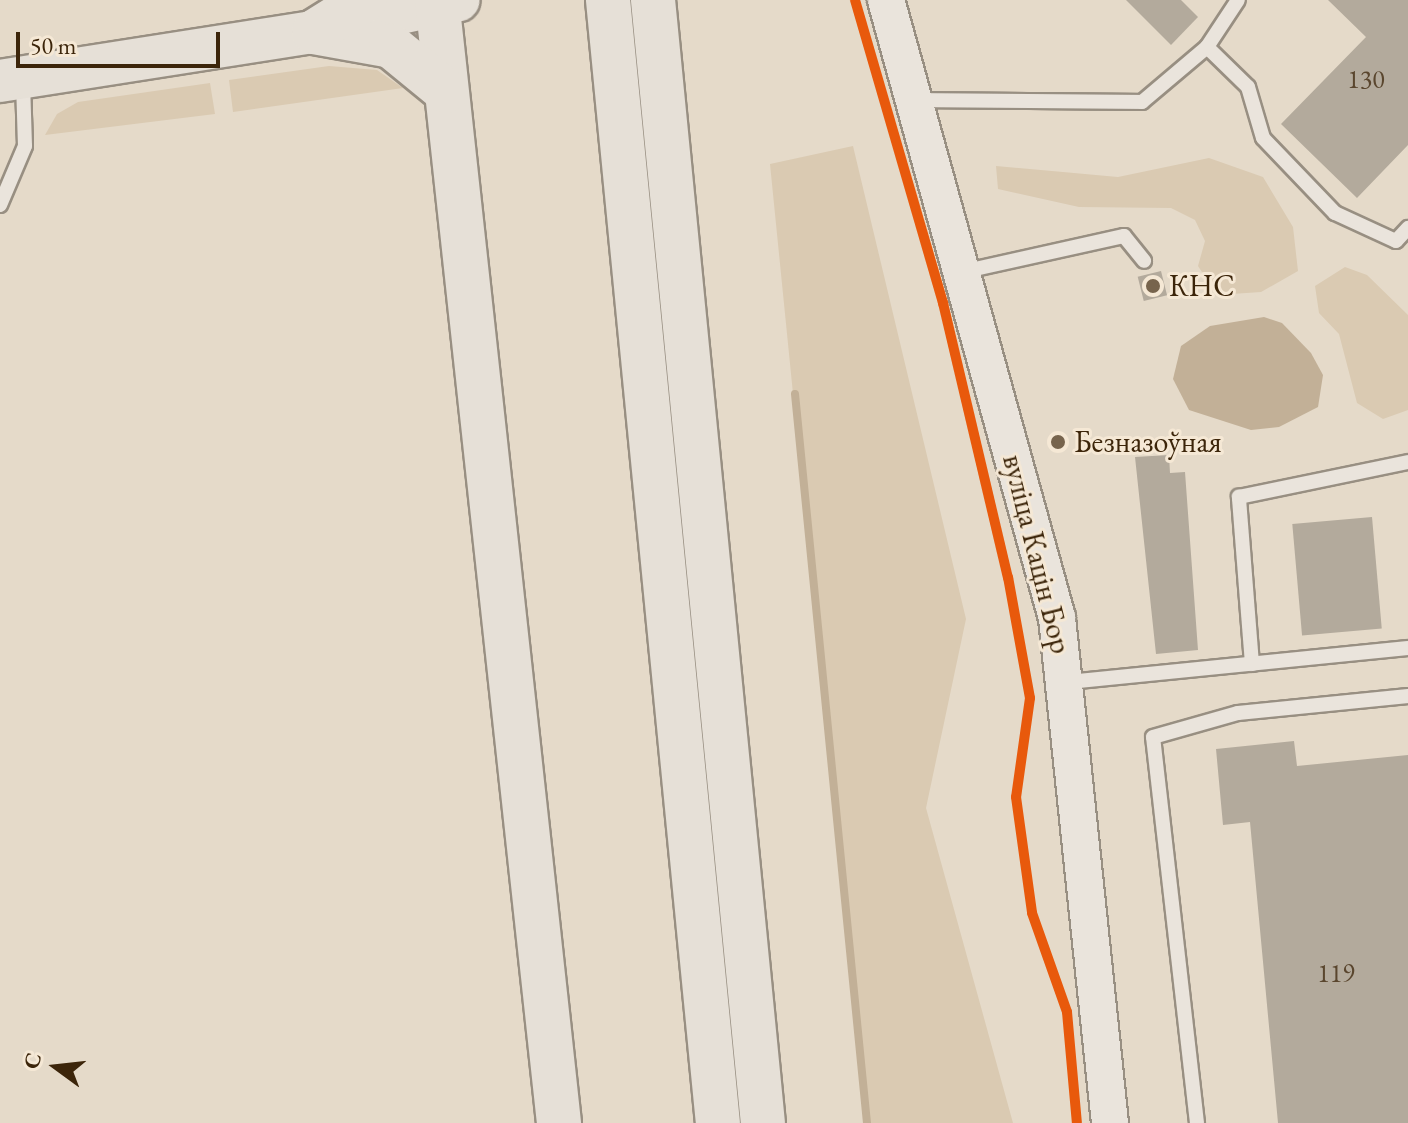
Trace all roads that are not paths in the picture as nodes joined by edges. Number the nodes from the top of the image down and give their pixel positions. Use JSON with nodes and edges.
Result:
{"nodes":[{"id":1,"x":365,"y":0,"type":"edge"},
{"id":2,"x":608,"y":0,"type":"edge"},
{"id":3,"x":653,"y":0,"type":"edge"},
{"id":4,"x":886,"y":0,"type":"edge"},
{"id":5,"x":1238,"y":0,"type":"edge"},
{"id":6,"x":444,"y":2,"type":"edge"},
{"id":7,"x":314,"y":32,"type":"junction"},
{"id":8,"x":1207,"y":47,"type":"junction"},
{"id":9,"x":11,"y":80,"type":"edge"},
{"id":10,"x":446,"y":91,"type":"junction"},
{"id":11,"x":915,"y":100,"type":"junction"},
{"id":12,"x":0,"y":205,"type":"edge"},
{"id":13,"x":1408,"y":228,"type":"edge"},
{"id":14,"x":1144,"y":261,"type":"dead end"},
{"id":15,"x":966,"y":271,"type":"junction"},
{"id":16,"x":1408,"y":462,"type":"edge"},
{"id":17,"x":1408,"y":648,"type":"edge"},
{"id":18,"x":1252,"y":664,"type":"junction"},
{"id":19,"x":1068,"y":682,"type":"junction"},
{"id":20,"x":1408,"y":696,"type":"edge"},
{"id":21,"x":559,"y":1123,"type":"edge"},
{"id":22,"x":718,"y":1123,"type":"edge"},
{"id":23,"x":763,"y":1123,"type":"edge"},
{"id":24,"x":1110,"y":1123,"type":"edge"},
{"id":25,"x":1197,"y":1123,"type":"edge"}],
"edges":[{"from":1,"to":7,"type":"highway"},
{"from":2,"to":22,"type":"highway"},
{"from":3,"to":23,"type":"highway"},
{"from":4,"to":11,"type":"main road","name":"вуліца Кацін Бор"},
{"from":5,"to":8,"type":"lane"},
{"from":6,"to":7,"type":"main road"},
{"from":6,"to":10,"type":"highway"},
{"from":7,"to":9,"type":"main road"},
{"from":7,"to":10,"type":"highway"},
{"from":8,"to":11,"type":"lane"},
{"from":8,"to":13,"type":"lane"},
{"from":9,"to":12,"type":"lane"},
{"from":10,"to":21,"type":"highway"},
{"from":11,"to":15,"type":"main road","name":"вуліца Кацін Бор"},
{"from":14,"to":15,"type":"lane"},
{"from":15,"to":19,"type":"main road","name":"вуліца Кацін Бор"},
{"from":16,"to":18,"type":"lane"},
{"from":17,"to":18,"type":"lane"},
{"from":18,"to":19,"type":"lane"},
{"from":19,"to":24,"type":"main road","name":"вуліца Кацін Бор"},
{"from":20,"to":25,"type":"lane"}]}
